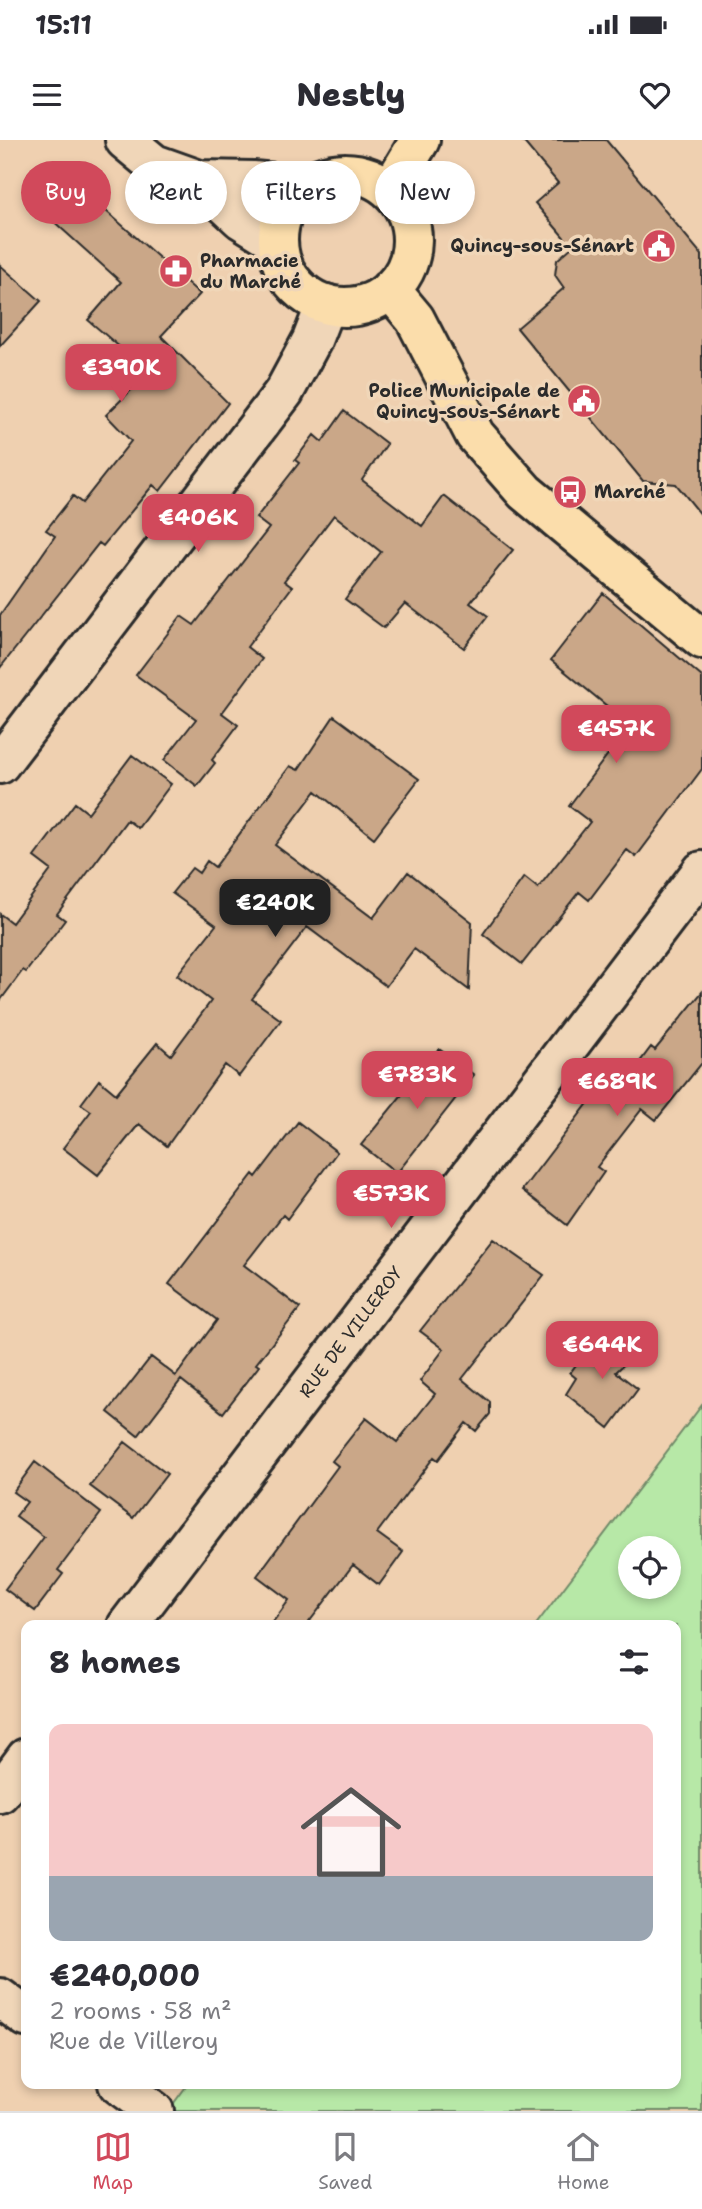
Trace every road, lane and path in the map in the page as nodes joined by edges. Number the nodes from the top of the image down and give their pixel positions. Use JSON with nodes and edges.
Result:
{"nodes":[{"id":1,"x":125,"y":140,"type":"edge"},
{"id":2,"x":420,"y":140,"type":"edge"},
{"id":3,"x":151,"y":161,"type":"edge"},
{"id":4,"x":407,"y":161,"type":"edge"},
{"id":5,"x":227,"y":206,"type":"edge"},
{"id":6,"x":280,"y":224,"type":"edge"},
{"id":7,"x":410,"y":224,"type":"edge"},
{"id":8,"x":278,"y":242,"type":"junction"},
{"id":9,"x":390,"y":289,"type":"junction"},
{"id":10,"x":327,"y":304,"type":"junction"},
{"id":11,"x":702,"y":639,"type":"edge"},
{"id":12,"x":0,"y":764,"type":"edge"},
{"id":13,"x":702,"y":870,"type":"edge"},
{"id":14,"x":132,"y":1620,"type":"edge"},
{"id":15,"x":21,"y":1765,"type":"edge"},
{"id":16,"x":0,"y":1793,"type":"edge"},
{"id":17,"x":0,"y":1998,"type":"edge"},
{"id":18,"x":21,"y":2013,"type":"edge"},
{"id":19,"x":125,"y":2089,"type":"edge"},
{"id":20,"x":154,"y":2111,"type":"edge"}],
"edges":[{"from":1,"to":3,"type":"street"},
{"from":2,"to":4,"type":"main road"},
{"from":5,"to":8,"type":"street"},
{"from":6,"to":8,"type":"main road"},
{"from":7,"to":9,"type":"main road"},
{"from":8,"to":10,"type":"main road"},
{"from":9,"to":10,"type":"main road"},
{"from":9,"to":11,"type":"main road"},
{"from":10,"to":12,"type":"street"},
{"from":13,"to":14,"type":"street","name":"RUE DE VILLEROY"},
{"from":15,"to":16,"type":"street"},
{"from":17,"to":18,"type":"street"},
{"from":19,"to":20,"type":"street"}]}
